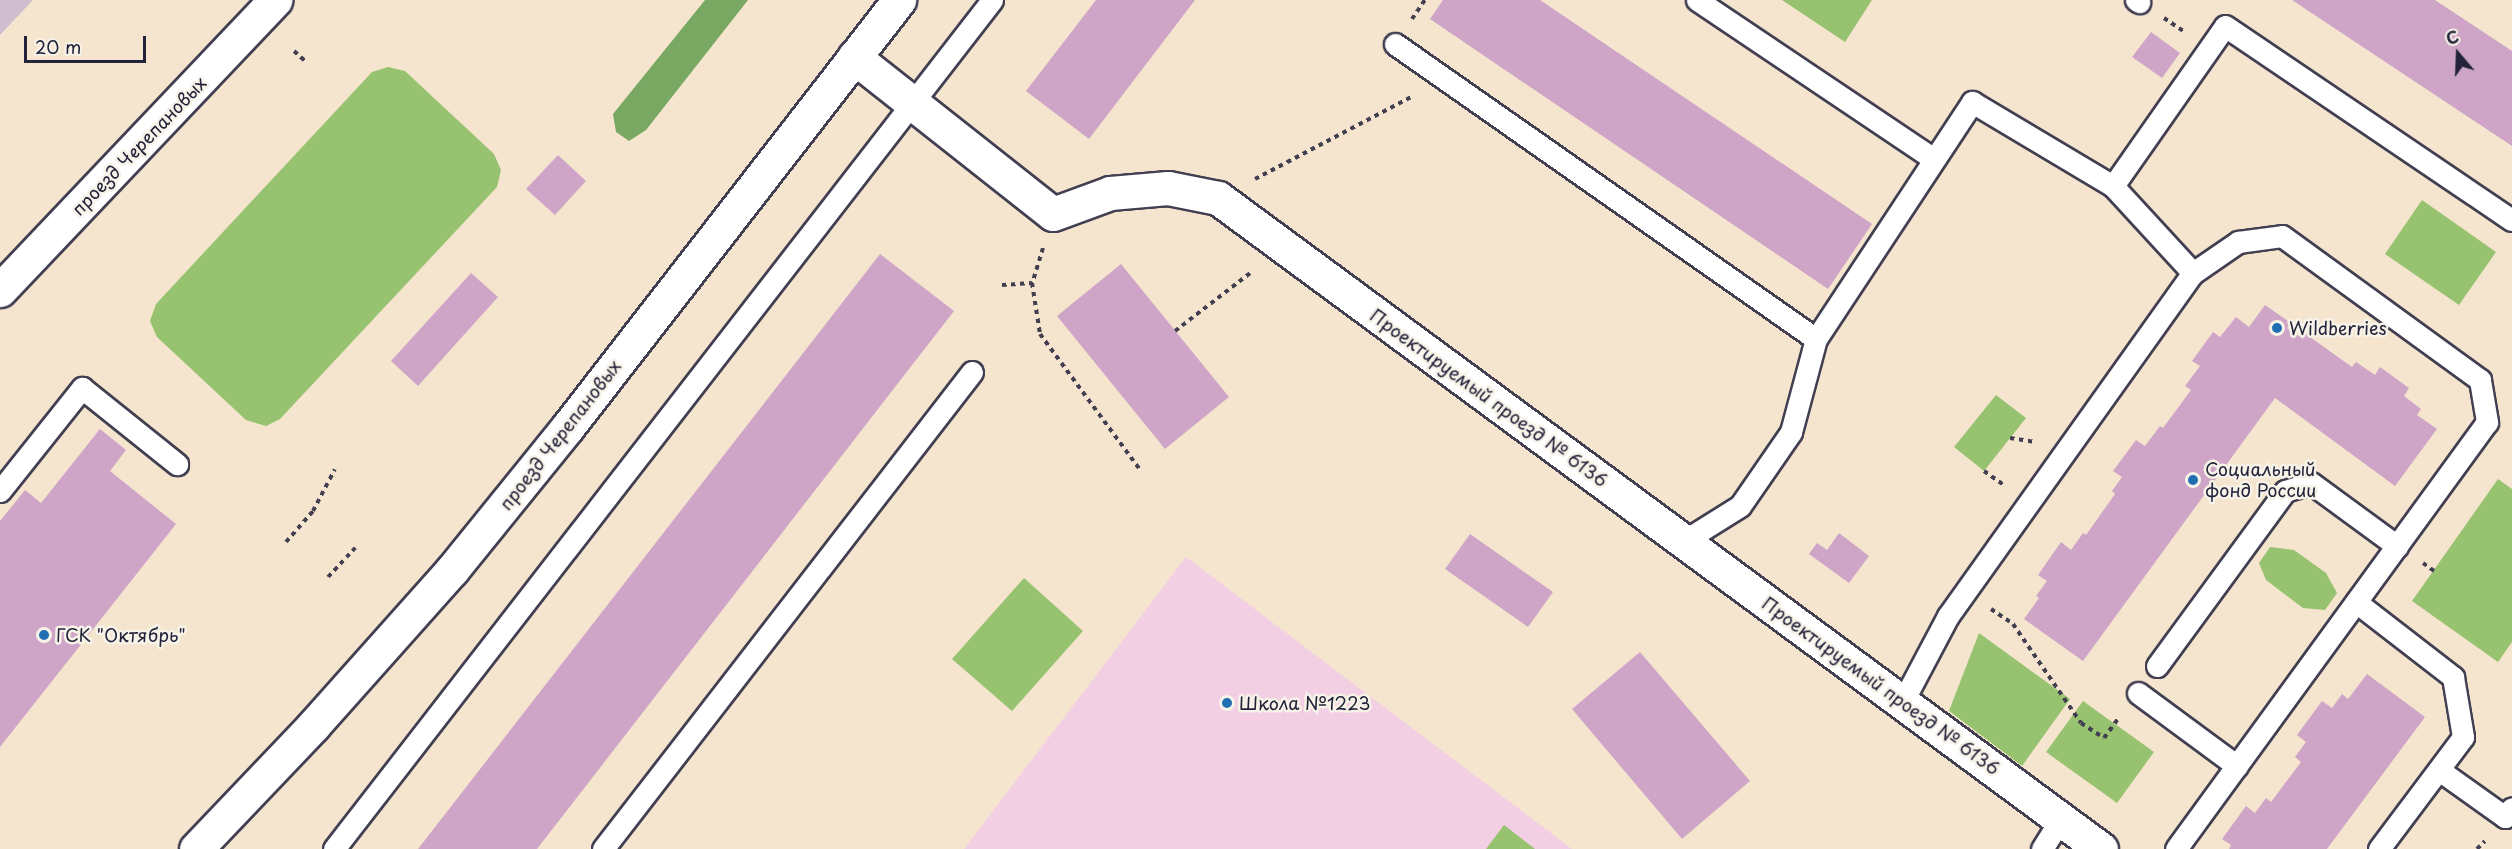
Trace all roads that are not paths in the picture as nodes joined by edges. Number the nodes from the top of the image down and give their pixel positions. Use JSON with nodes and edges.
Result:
{"nodes":[{"id":1,"x":275,"y":0,"type":"edge"},
{"id":2,"x":899,"y":0,"type":"edge"},
{"id":3,"x":992,"y":0,"type":"edge"},
{"id":4,"x":1696,"y":0,"type":"edge"},
{"id":5,"x":1395,"y":44,"type":"dead end"},
{"id":6,"x":854,"y":57,"type":"junction"},
{"id":7,"x":913,"y":103,"type":"junction"},
{"id":8,"x":1934,"y":159,"type":"junction"},
{"id":9,"x":2113,"y":186,"type":"junction"},
{"id":10,"x":2512,"y":220,"type":"edge"},
{"id":11,"x":2193,"y":273,"type":"junction"},
{"id":12,"x":0,"y":290,"type":"edge"},
{"id":13,"x":1816,"y":339,"type":"junction"},
{"id":14,"x":972,"y":372,"type":"dead end"},
{"id":15,"x":177,"y":464,"type":"dead end"},
{"id":16,"x":0,"y":491,"type":"edge"},
{"id":17,"x":1684,"y":541,"type":"junction"},
{"id":18,"x":2397,"y":546,"type":"junction"},
{"id":19,"x":2356,"y":602,"type":"junction"},
{"id":20,"x":2157,"y":666,"type":"dead end"},
{"id":21,"x":2138,"y":693,"type":"road end"},
{"id":22,"x":1903,"y":701,"type":"junction"},
{"id":23,"x":2237,"y":766,"type":"junction"},
{"id":24,"x":2439,"y":770,"type":"junction"},
{"id":25,"x":2512,"y":808,"type":"edge"},
{"id":26,"x":2061,"y":819,"type":"junction"},
{"id":27,"x":196,"y":849,"type":"edge"},
{"id":28,"x":334,"y":849,"type":"edge"},
{"id":29,"x":603,"y":849,"type":"edge"},
{"id":30,"x":2042,"y":849,"type":"edge"},
{"id":31,"x":2101,"y":849,"type":"edge"},
{"id":32,"x":2176,"y":849,"type":"edge"},
{"id":33,"x":2379,"y":849,"type":"edge"}],
"edges":[{"from":1,"to":12,"type":"street","name":"проезд Черепановых"},
{"from":2,"to":6,"type":"street","name":"проезд Черепановых"},
{"from":3,"to":7,"type":"lane"},
{"from":4,"to":8,"type":"lane"},
{"from":5,"to":13,"type":"lane"},
{"from":6,"to":7,"type":"street"},
{"from":6,"to":27,"type":"street","name":"проезд Черепановых"},
{"from":7,"to":17,"type":"street","name":"Проектируемый проезд № 6136"},
{"from":7,"to":28,"type":"lane"},
{"from":8,"to":9,"type":"lane"},
{"from":8,"to":13,"type":"lane"},
{"from":9,"to":10,"type":"lane"},
{"from":9,"to":11,"type":"lane"},
{"from":11,"to":18,"type":"lane"},
{"from":11,"to":22,"type":"lane"},
{"from":13,"to":17,"type":"lane"},
{"from":14,"to":29,"type":"lane"},
{"from":15,"to":16,"type":"lane"},
{"from":17,"to":22,"type":"street","name":"Проектируемый проезд № 6136"},
{"from":18,"to":19,"type":"lane"},
{"from":18,"to":20,"type":"lane"},
{"from":19,"to":23,"type":"lane"},
{"from":19,"to":24,"type":"lane"},
{"from":21,"to":23,"type":"lane"},
{"from":22,"to":26,"type":"street","name":"Проектируемый проезд № 6136"},
{"from":23,"to":32,"type":"lane"},
{"from":24,"to":25,"type":"lane"},
{"from":24,"to":33,"type":"lane"},
{"from":26,"to":30,"type":"lane"},
{"from":26,"to":31,"type":"street","name":"Проектируемый проезд № 6136"}]}
